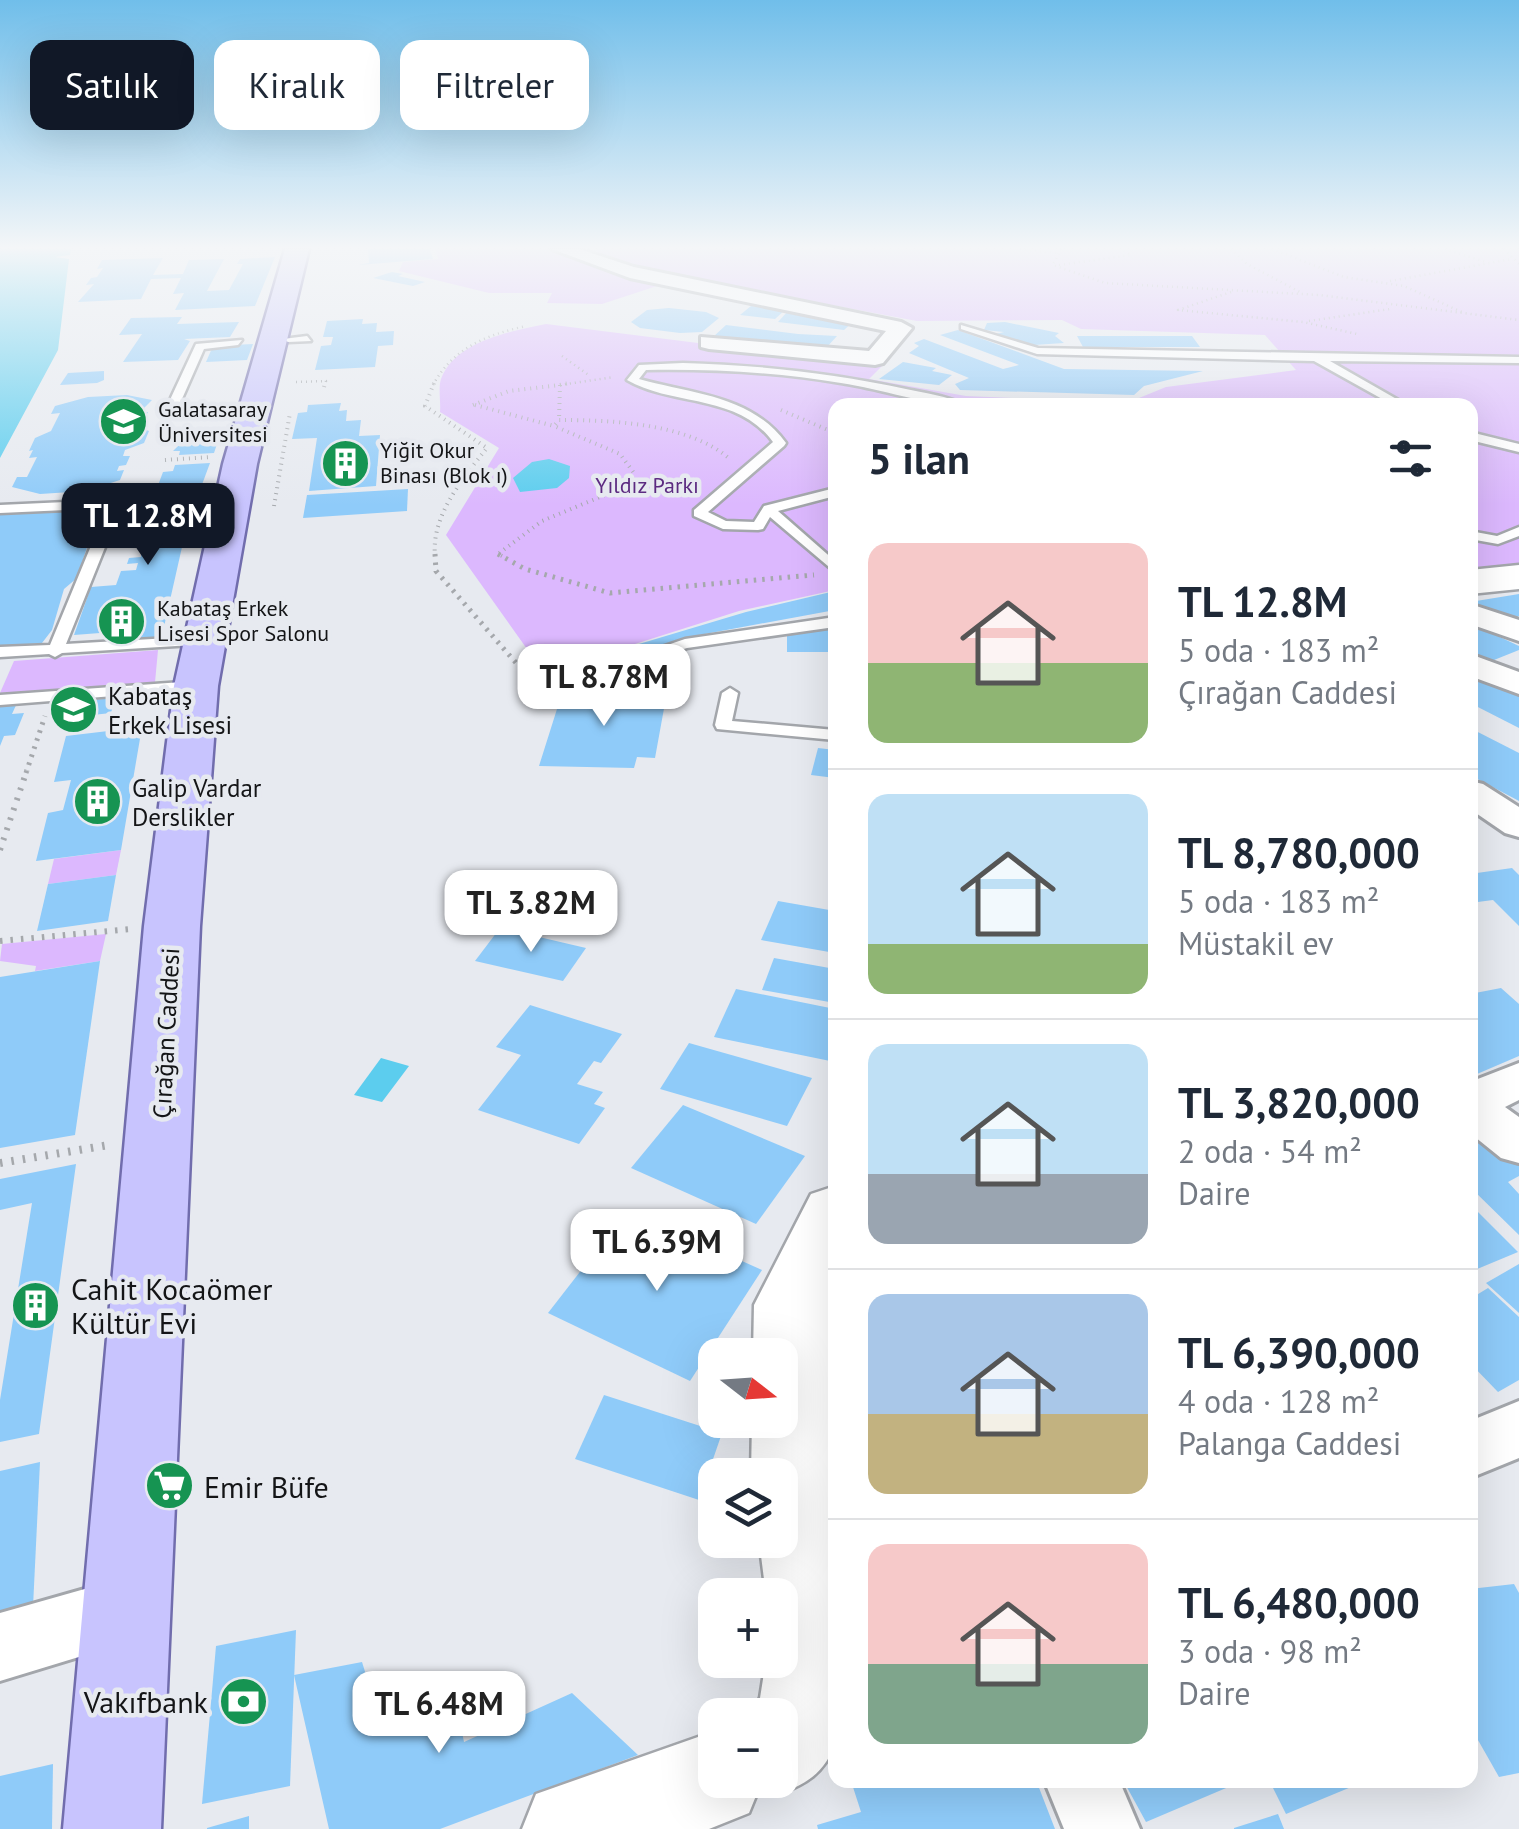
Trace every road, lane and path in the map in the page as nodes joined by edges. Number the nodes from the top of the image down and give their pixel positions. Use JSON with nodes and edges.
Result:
{"nodes":[{"id":1,"x":274,"y":334,"type":"edge"},
{"id":2,"x":499,"y":334,"type":"edge"},
{"id":3,"x":895,"y":334,"type":"edge"},
{"id":4,"x":988,"y":334,"type":"edge"},
{"id":5,"x":307,"y":338,"type":"joint"},
{"id":6,"x":288,"y":340,"type":"dead end"},
{"id":7,"x":238,"y":342,"type":"dead end"},
{"id":8,"x":709,"y":342,"type":"dead end"},
{"id":9,"x":562,"y":356,"type":"dead end"},
{"id":10,"x":1316,"y":358,"type":"junction"},
{"id":11,"x":1519,"y":360,"type":"edge"},
{"id":12,"x":590,"y":376,"type":"junction"},
{"id":13,"x":635,"y":376,"type":"junction"},
{"id":14,"x":296,"y":382,"type":"junction"},
{"id":15,"x":560,"y":385,"type":"junction"},
{"id":16,"x":324,"y":387,"type":"dead end"},
{"id":17,"x":932,"y":398,"type":"edge"},
{"id":18,"x":1389,"y":398,"type":"edge"},
{"id":19,"x":168,"y":416,"type":"dead end"},
{"id":20,"x":559,"y":420,"type":"junction"},
{"id":21,"x":554,"y":426,"type":"junction"},
{"id":22,"x":1478,"y":441,"type":"edge"},
{"id":23,"x":1519,"y":448,"type":"edge"},
{"id":24,"x":739,"y":480,"type":"junction"},
{"id":25,"x":828,"y":494,"type":"edge"},
{"id":26,"x":274,"y":506,"type":"dead end"},
{"id":27,"x":769,"y":509,"type":"junction"},
{"id":28,"x":0,"y":510,"type":"edge"},
{"id":29,"x":1519,"y":530,"type":"edge"},
{"id":30,"x":1478,"y":536,"type":"edge"},
{"id":31,"x":1498,"y":540,"type":"junction"},
{"id":32,"x":1478,"y":550,"type":"edge"},
{"id":33,"x":828,"y":562,"type":"edge"},
{"id":34,"x":817,"y":574,"type":"dead end"},
{"id":35,"x":1519,"y":577,"type":"edge"},
{"id":36,"x":1478,"y":581,"type":"edge"},
{"id":37,"x":1478,"y":616,"type":"edge"},
{"id":38,"x":828,"y":623,"type":"edge"},
{"id":39,"x":1519,"y":631,"type":"edge"},
{"id":40,"x":0,"y":652,"type":"edge"},
{"id":41,"x":55,"y":652,"type":"junction"},
{"id":42,"x":200,"y":664,"type":"junction"},
{"id":43,"x":1478,"y":666,"type":"edge"},
{"id":44,"x":587,"y":675,"type":"joint"},
{"id":45,"x":1514,"y":677,"type":"edge"},
{"id":46,"x":730,"y":693,"type":"dead end"},
{"id":47,"x":51,"y":698,"type":"junction"},
{"id":48,"x":0,"y":700,"type":"edge"},
{"id":49,"x":828,"y":735,"type":"edge"},
{"id":50,"x":1478,"y":797,"type":"edge"},
{"id":51,"x":1519,"y":825,"type":"edge"},
{"id":52,"x":0,"y":850,"type":"edge"},
{"id":53,"x":172,"y":926,"type":"junction"},
{"id":54,"x":0,"y":940,"type":"edge"},
{"id":55,"x":1519,"y":1080,"type":"edge"},
{"id":56,"x":1478,"y":1101,"type":"edge"},
{"id":57,"x":1478,"y":1111,"type":"edge"},
{"id":58,"x":160,"y":1139,"type":"junction"},
{"id":59,"x":1519,"y":1144,"type":"edge"},
{"id":60,"x":0,"y":1163,"type":"edge"},
{"id":61,"x":828,"y":1228,"type":"edge"},
{"id":62,"x":1519,"y":1428,"type":"edge"},
{"id":63,"x":1478,"y":1446,"type":"edge"},
{"id":64,"x":813,"y":1497,"type":"edge"},
{"id":65,"x":127,"y":1611,"type":"junction"},
{"id":66,"x":0,"y":1647,"type":"edge"},
{"id":67,"x":798,"y":1722,"type":"edge"},
{"id":68,"x":828,"y":1745,"type":"edge"},
{"id":69,"x":798,"y":1753,"type":"edge"},
{"id":70,"x":698,"y":1785,"type":"edge"},
{"id":71,"x":1084,"y":1788,"type":"edge"},
{"id":72,"x":112,"y":1829,"type":"edge"},
{"id":73,"x":571,"y":1829,"type":"edge"},
{"id":74,"x":1102,"y":1829,"type":"edge"}],
"edges":[{"from":1,"to":42,"type":"main road","name":"Çırağan Caddesi"},
{"from":2,"to":44,"type":"path"},
{"from":3,"to":8,"type":"street"},
{"from":4,"to":10,"type":"lane"},
{"from":5,"to":6,"type":"lane"},
{"from":5,"to":14,"type":"path"},
{"from":7,"to":19,"type":"lane"},
{"from":9,"to":12,"type":"path"},
{"from":10,"to":11,"type":"lane"},
{"from":10,"to":18,"type":"lane"},
{"from":12,"to":13,"type":"path"},
{"from":12,"to":15,"type":"path"},
{"from":13,"to":17,"type":"lane"},
{"from":13,"to":24,"type":"lane"},
{"from":14,"to":16,"type":"path"},
{"from":14,"to":26,"type":"path"},
{"from":15,"to":20,"type":"path"},
{"from":15,"to":21,"type":"path"},
{"from":20,"to":21,"type":"path"},
{"from":20,"to":24,"type":"path"},
{"from":21,"to":34,"type":"path"},
{"from":22,"to":23,"type":"lane"},
{"from":24,"to":27,"type":"lane"},
{"from":25,"to":27,"type":"lane"},
{"from":27,"to":33,"type":"lane"},
{"from":28,"to":41,"type":"lane"},
{"from":29,"to":31,"type":"lane"},
{"from":30,"to":31,"type":"lane"},
{"from":31,"to":32,"type":"lane"},
{"from":35,"to":36,"type":"main road"},
{"from":37,"to":39,"type":"street"},
{"from":38,"to":44,"type":"lane"},
{"from":40,"to":41,"type":"lane"},
{"from":41,"to":42,"type":"lane"},
{"from":42,"to":47,"type":"lane"},
{"from":42,"to":53,"type":"main road","name":"Çırağan Caddesi"},
{"from":43,"to":45,"type":"street"},
{"from":46,"to":49,"type":"lane"},
{"from":47,"to":48,"type":"lane"},
{"from":47,"to":52,"type":"path"},
{"from":50,"to":51,"type":"street"},
{"from":53,"to":54,"type":"path"},
{"from":53,"to":58,"type":"main road","name":"Çırağan Caddesi"},
{"from":55,"to":56,"type":"street"},
{"from":57,"to":59,"type":"street"},
{"from":58,"to":60,"type":"path"},
{"from":58,"to":65,"type":"main road","name":"Çırağan Caddesi"},
{"from":61,"to":64,"type":"main road"},
{"from":62,"to":63,"type":"street"},
{"from":64,"to":67,"type":"main road"},
{"from":65,"to":66,"type":"street"},
{"from":65,"to":72,"type":"main road","name":"Çırağan Caddesi"},
{"from":68,"to":69,"type":"street"},
{"from":70,"to":73,"type":"main road"},
{"from":71,"to":74,"type":"street"}]}
